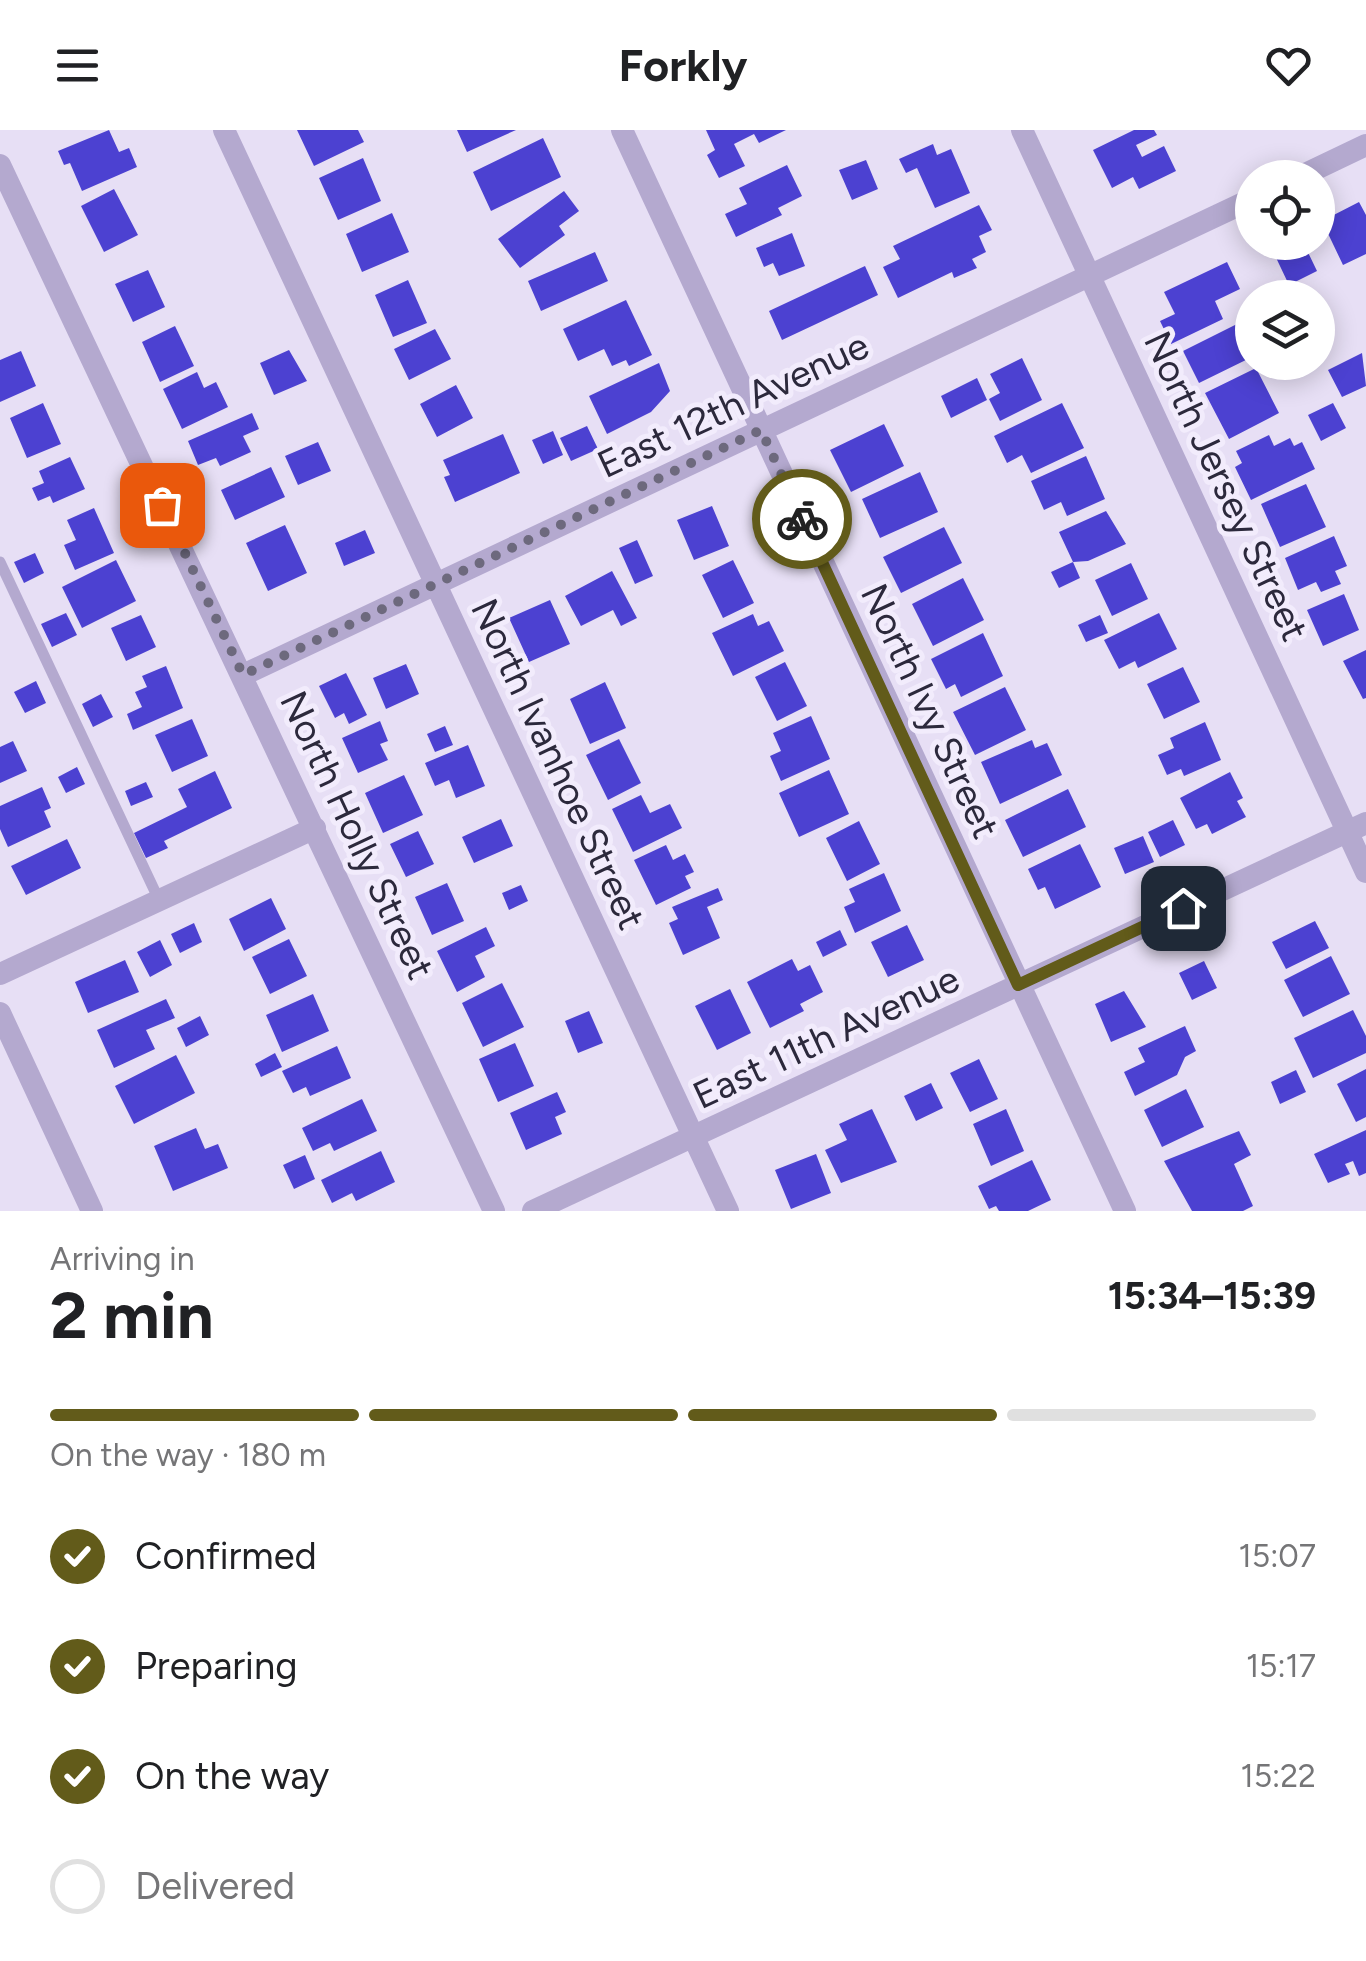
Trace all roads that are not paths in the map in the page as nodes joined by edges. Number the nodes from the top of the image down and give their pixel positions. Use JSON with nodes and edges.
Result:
{"nodes":[{"id":1,"x":224,"y":130,"type":"edge"},
{"id":2,"x":622,"y":130,"type":"edge"},
{"id":3,"x":1022,"y":130,"type":"edge"},
{"id":4,"x":1366,"y":145,"type":"edge"},
{"id":5,"x":1335,"y":160,"type":"edge"},
{"id":6,"x":0,"y":165,"type":"edge"},
{"id":7,"x":1235,"y":207,"type":"edge"},
{"id":8,"x":1090,"y":276,"type":"junction"},
{"id":9,"x":761,"y":430,"type":"junction"},
{"id":10,"x":0,"y":562,"type":"edge"},
{"id":11,"x":436,"y":583,"type":"junction"},
{"id":12,"x":243,"y":675,"type":"junction"},
{"id":13,"x":1357,"y":827,"type":"edge"},
{"id":14,"x":315,"y":828,"type":"junction"},
{"id":15,"x":1366,"y":872,"type":"edge"},
{"id":16,"x":159,"y":900,"type":"junction"},
{"id":17,"x":0,"y":974,"type":"edge"},
{"id":18,"x":1018,"y":985,"type":"junction"},
{"id":19,"x":0,"y":1013,"type":"edge"},
{"id":20,"x":694,"y":1138,"type":"junction"},
{"id":21,"x":92,"y":1211,"type":"edge"},
{"id":22,"x":494,"y":1211,"type":"edge"},
{"id":23,"x":533,"y":1211,"type":"edge"},
{"id":24,"x":728,"y":1211,"type":"edge"},
{"id":25,"x":1125,"y":1211,"type":"edge"}],
"edges":[{"from":1,"to":11,"type":"street","name":"North Ivanhoe Street"},
{"from":2,"to":9,"type":"street","name":"North Ivy Street"},
{"from":3,"to":8,"type":"street","name":"North Jersey Street"},
{"from":4,"to":5,"type":"street"},
{"from":6,"to":12,"type":"street","name":"North Holly Street"},
{"from":7,"to":8,"type":"street","name":"East 12th Avenue"},
{"from":8,"to":9,"type":"street","name":"East 12th Avenue"},
{"from":8,"to":13,"type":"street","name":"North Jersey Street"},
{"from":9,"to":11,"type":"street","name":"East 12th Avenue"},
{"from":9,"to":18,"type":"street","name":"North Ivy Street"},
{"from":10,"to":16,"type":"lane"},
{"from":11,"to":12,"type":"street","name":"East 12th Avenue"},
{"from":11,"to":20,"type":"street","name":"North Ivanhoe Street"},
{"from":12,"to":14,"type":"street","name":"North Holly Street"},
{"from":13,"to":15,"type":"street","name":"North Jersey Street"},
{"from":13,"to":18,"type":"street","name":"East 11th Avenue"},
{"from":14,"to":16,"type":"street"},
{"from":14,"to":22,"type":"street","name":"North Holly Street"},
{"from":16,"to":17,"type":"street"},
{"from":18,"to":20,"type":"street","name":"East 11th Avenue"},
{"from":18,"to":25,"type":"street","name":"North Ivy Street"},
{"from":19,"to":21,"type":"street"},
{"from":20,"to":23,"type":"street","name":"East 11th Avenue"},
{"from":20,"to":24,"type":"street","name":"North Ivanhoe Street"}]}
